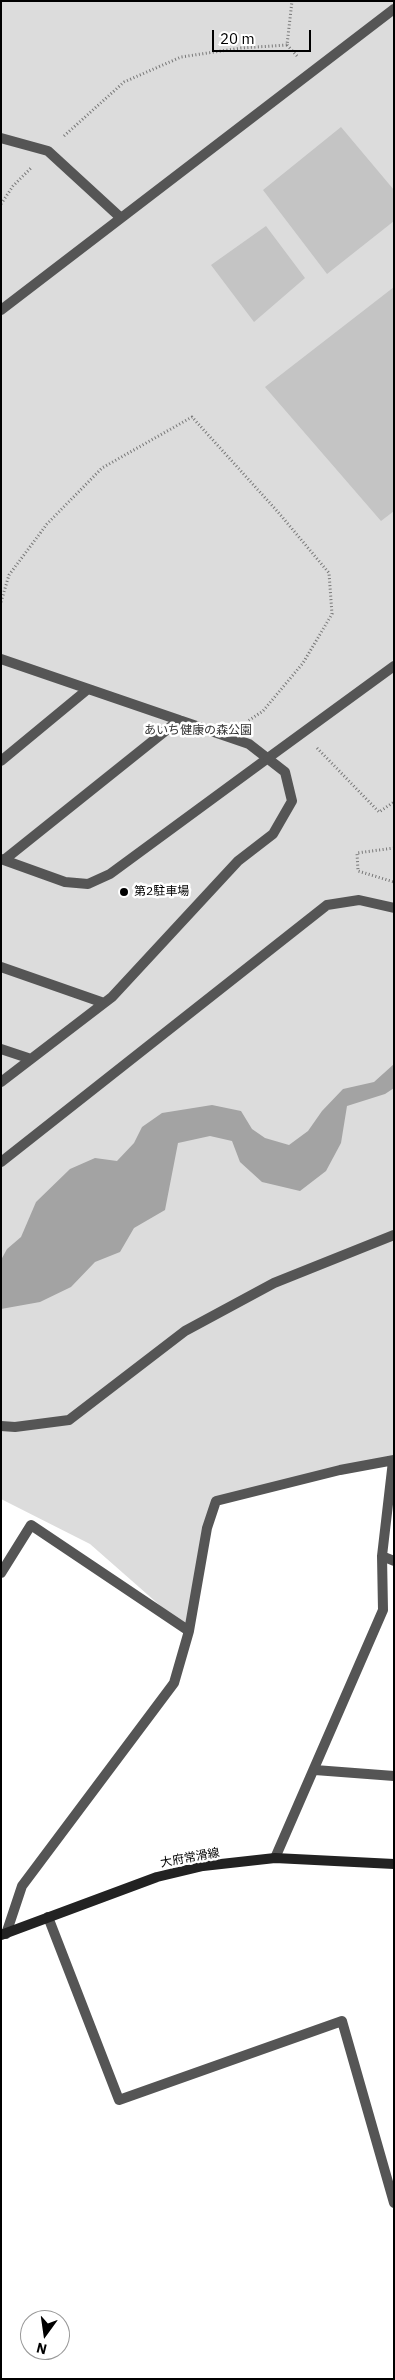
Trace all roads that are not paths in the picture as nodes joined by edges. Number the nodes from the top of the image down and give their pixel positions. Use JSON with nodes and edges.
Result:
{"nodes":[{"id":1,"x":390,"y":1,"type":"edge"},
{"id":2,"x":394,"y":7,"type":"edge"},
{"id":3,"x":1,"y":138,"type":"edge"},
{"id":4,"x":121,"y":218,"type":"junction"},
{"id":5,"x":1,"y":310,"type":"edge"},
{"id":6,"x":1,"y":659,"type":"edge"},
{"id":7,"x":394,"y":666,"type":"edge"},
{"id":8,"x":88,"y":689,"type":"junction"},
{"id":9,"x":178,"y":720,"type":"junction"},
{"id":10,"x":268,"y":758,"type":"junction"},
{"id":11,"x":1,"y":761,"type":"edge"},
{"id":12,"x":2,"y":860,"type":"edge"},
{"id":13,"x":394,"y":908,"type":"edge"},
{"id":14,"x":1,"y":967,"type":"edge"},
{"id":15,"x":104,"y":1003,"type":"junction"},
{"id":16,"x":1,"y":1048,"type":"edge"},
{"id":17,"x":31,"y":1059,"type":"junction"},
{"id":18,"x":1,"y":1082,"type":"edge"},
{"id":19,"x":1,"y":1162,"type":"edge"},
{"id":20,"x":394,"y":1235,"type":"edge"},
{"id":21,"x":1,"y":1426,"type":"edge"},
{"id":22,"x":394,"y":1460,"type":"edge"},
{"id":23,"x":382,"y":1556,"type":"junction"},
{"id":24,"x":394,"y":1561,"type":"edge"},
{"id":25,"x":1,"y":1573,"type":"edge"},
{"id":26,"x":189,"y":1631,"type":"junction"},
{"id":27,"x":315,"y":1770,"type":"junction"},
{"id":28,"x":394,"y":1776,"type":"edge"},
{"id":29,"x":276,"y":1858,"type":"junction"},
{"id":30,"x":394,"y":1864,"type":"edge"},
{"id":31,"x":48,"y":1916,"type":"junction"},
{"id":32,"x":3,"y":1935,"type":"edge"},
{"id":33,"x":394,"y":2203,"type":"edge"}],
"edges":[{"from":1,"to":2,"type":"street"},
{"from":2,"to":4,"type":"street"},
{"from":3,"to":4,"type":"street"},
{"from":4,"to":5,"type":"street"},
{"from":6,"to":8,"type":"street"},
{"from":7,"to":10,"type":"street"},
{"from":8,"to":9,"type":"street"},
{"from":8,"to":11,"type":"street"},
{"from":9,"to":10,"type":"street"},
{"from":9,"to":12,"type":"street"},
{"from":10,"to":12,"type":"street"},
{"from":10,"to":15,"type":"street"},
{"from":13,"to":19,"type":"street"},
{"from":14,"to":15,"type":"street"},
{"from":15,"to":17,"type":"street"},
{"from":16,"to":17,"type":"street"},
{"from":17,"to":18,"type":"street"},
{"from":20,"to":21,"type":"street"},
{"from":22,"to":23,"type":"street"},
{"from":22,"to":26,"type":"street"},
{"from":23,"to":24,"type":"street"},
{"from":23,"to":27,"type":"street"},
{"from":25,"to":26,"type":"street"},
{"from":26,"to":32,"type":"street"},
{"from":27,"to":28,"type":"street"},
{"from":27,"to":29,"type":"street"},
{"from":29,"to":30,"type":"main road","name":"大府常滑線"},
{"from":29,"to":31,"type":"main road","name":"大府常滑線"},
{"from":31,"to":32,"type":"main road","name":"大府常滑線"},
{"from":31,"to":33,"type":"street"}]}
